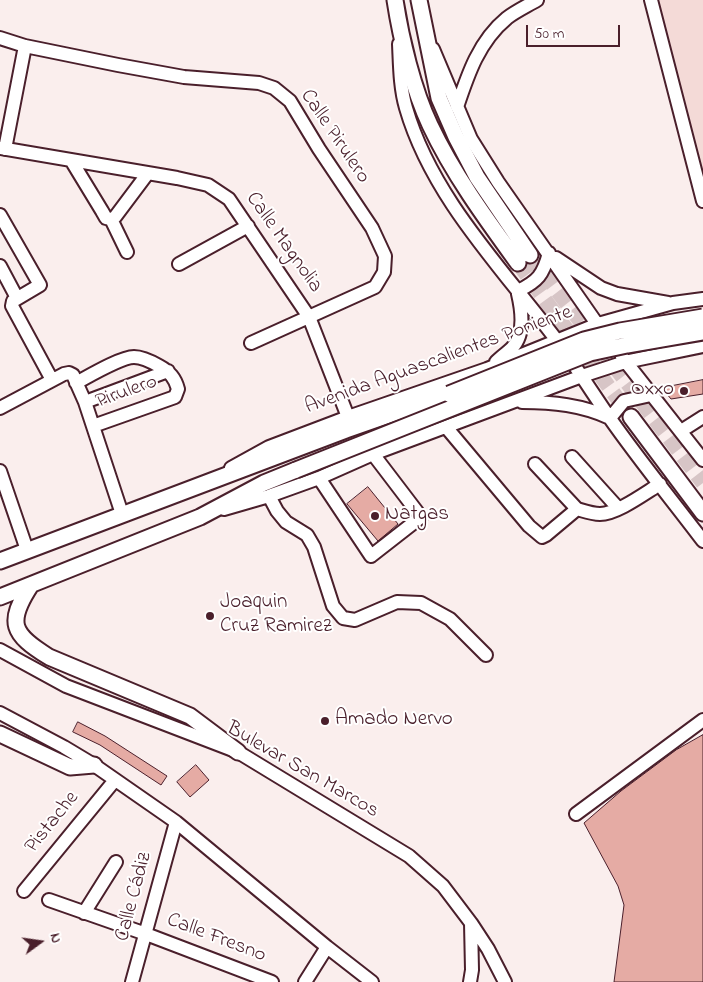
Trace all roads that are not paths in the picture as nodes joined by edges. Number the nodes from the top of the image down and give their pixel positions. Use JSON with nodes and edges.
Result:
{"nodes":[{"id":1,"x":395,"y":0,"type":"edge"},
{"id":2,"x":419,"y":0,"type":"edge"},
{"id":3,"x":537,"y":0,"type":"edge"},
{"id":4,"x":651,"y":0,"type":"edge"},
{"id":5,"x":398,"y":17,"type":"junction"},
{"id":6,"x":425,"y":31,"type":"junction"},
{"id":7,"x":0,"y":38,"type":"edge"},
{"id":8,"x":25,"y":46,"type":"junction"},
{"id":9,"x":457,"y":107,"type":"junction"},
{"id":10,"x":2,"y":149,"type":"edge"},
{"id":11,"x":71,"y":160,"type":"junction"},
{"id":12,"x":148,"y":173,"type":"junction"},
{"id":13,"x":703,"y":201,"type":"edge"},
{"id":14,"x":0,"y":215,"type":"edge"},
{"id":15,"x":111,"y":219,"type":"junction"},
{"id":16,"x":248,"y":226,"type":"junction"},
{"id":17,"x":127,"y":252,"type":"dead end"},
{"id":18,"x":549,"y":253,"type":"junction"},
{"id":19,"x":179,"y":264,"type":"dead end"},
{"id":20,"x":0,"y":266,"type":"edge"},
{"id":21,"x":518,"y":292,"type":"junction"},
{"id":22,"x":18,"y":298,"type":"junction"},
{"id":23,"x":703,"y":299,"type":"edge"},
{"id":24,"x":673,"y":303,"type":"junction"},
{"id":25,"x":309,"y":316,"type":"junction"},
{"id":26,"x":703,"y":317,"type":"edge"},
{"id":27,"x":598,"y":324,"type":"junction"},
{"id":28,"x":556,"y":341,"type":"junction"},
{"id":29,"x":250,"y":343,"type":"dead end"},
{"id":30,"x":703,"y":343,"type":"edge"},
{"id":31,"x":625,"y":362,"type":"junction"},
{"id":32,"x":487,"y":369,"type":"junction"},
{"id":33,"x":168,"y":371,"type":"junction"},
{"id":34,"x":582,"y":376,"type":"junction"},
{"id":35,"x":52,"y":380,"type":"junction"},
{"id":36,"x":76,"y":383,"type":"junction"},
{"id":37,"x":651,"y":395,"type":"junction"},
{"id":38,"x":85,"y":402,"type":"junction"},
{"id":39,"x":512,"y":402,"type":"junction"},
{"id":40,"x":0,"y":408,"type":"edge"},
{"id":41,"x":348,"y":417,"type":"junction"},
{"id":42,"x":631,"y":417,"type":"tunnel mouth"},
{"id":43,"x":703,"y":417,"type":"edge"},
{"id":44,"x":610,"y":418,"type":"junction"},
{"id":45,"x":93,"y":426,"type":"junction"},
{"id":46,"x":446,"y":427,"type":"junction"},
{"id":47,"x":681,"y":432,"type":"junction"},
{"id":48,"x":373,"y":454,"type":"junction"},
{"id":49,"x":572,"y":457,"type":"dead end"},
{"id":50,"x":703,"y":460,"type":"edge"},
{"id":51,"x":535,"y":464,"type":"dead end"},
{"id":52,"x":0,"y":471,"type":"edge"},
{"id":53,"x":319,"y":478,"type":"junction"},
{"id":54,"x":660,"y":484,"type":"junction"},
{"id":55,"x":198,"y":486,"type":"junction"},
{"id":56,"x":269,"y":496,"type":"junction"},
{"id":57,"x":618,"y":508,"type":"junction"},
{"id":58,"x":577,"y":509,"type":"junction"},
{"id":59,"x":703,"y":513,"type":"edge"},
{"id":60,"x":122,"y":514,"type":"junction"},
{"id":61,"x":200,"y":517,"type":"junction"},
{"id":62,"x":703,"y":541,"type":"edge"},
{"id":63,"x":27,"y":550,"type":"junction"},
{"id":64,"x":0,"y":561,"type":"edge"},
{"id":65,"x":31,"y":585,"type":"junction"},
{"id":66,"x":0,"y":597,"type":"edge"},
{"id":67,"x":0,"y":650,"type":"edge"},
{"id":68,"x":486,"y":655,"type":"dead end"},
{"id":69,"x":0,"y":713,"type":"edge"},
{"id":70,"x":703,"y":720,"type":"edge"},
{"id":71,"x":0,"y":734,"type":"edge"},
{"id":72,"x":238,"y":752,"type":"junction"},
{"id":73,"x":94,"y":765,"type":"junction"},
{"id":74,"x":114,"y":780,"type":"junction"},
{"id":75,"x":576,"y":814,"type":"dead end"},
{"id":76,"x":176,"y":822,"type":"junction"},
{"id":77,"x":116,"y":862,"type":"dead end"},
{"id":78,"x":24,"y":891,"type":"dead end"},
{"id":79,"x":49,"y":900,"type":"dead end"},
{"id":80,"x":84,"y":913,"type":"junction"},
{"id":81,"x":471,"y":922,"type":"junction"},
{"id":82,"x":146,"y":934,"type":"junction"},
{"id":83,"x":327,"y":947,"type":"junction"},
{"id":84,"x":371,"y":980,"type":"edge"},
{"id":85,"x":132,"y":982,"type":"edge"},
{"id":86,"x":272,"y":982,"type":"edge"},
{"id":87,"x":305,"y":982,"type":"edge"},
{"id":88,"x":470,"y":982,"type":"edge"},
{"id":89,"x":505,"y":982,"type":"edge"}],
"edges":[{"from":1,"to":5,"type":"main road"},
{"from":2,"to":6,"type":"main road"},
{"from":3,"to":9,"type":"street"},
{"from":4,"to":13,"type":"street"},
{"from":5,"to":6,"type":"main road"},
{"from":5,"to":21,"type":"street"},
{"from":6,"to":9,"type":"street"},
{"from":7,"to":8,"type":"street","name":"Calle Pirulero"},
{"from":8,"to":10,"type":"street"},
{"from":8,"to":25,"type":"street","name":"Calle Pirulero"},
{"from":9,"to":18,"type":"street"},
{"from":10,"to":11,"type":"street","name":"Calle Magnolia"},
{"from":11,"to":12,"type":"street","name":"Calle Magnolia"},
{"from":11,"to":15,"type":"street"},
{"from":12,"to":15,"type":"street"},
{"from":12,"to":16,"type":"street","name":"Calle Magnolia"},
{"from":14,"to":22,"type":"street"},
{"from":15,"to":17,"type":"street"},
{"from":16,"to":19,"type":"street"},
{"from":16,"to":25,"type":"street","name":"Calle Magnolia"},
{"from":18,"to":21,"type":"street"},
{"from":18,"to":24,"type":"street"},
{"from":18,"to":27,"type":"street"},
{"from":20,"to":22,"type":"street"},
{"from":21,"to":28,"type":"street"},
{"from":21,"to":32,"type":"street"},
{"from":22,"to":35,"type":"street"},
{"from":23,"to":24,"type":"street","name":"Avenida Aguascalientes Poniente"},
{"from":24,"to":27,"type":"street","name":"Avenida Aguascalientes Poniente"},
{"from":25,"to":29,"type":"street","name":"Calle Pirulero"},
{"from":25,"to":41,"type":"street","name":"Calle Magnolia"},
{"from":26,"to":55,"type":"main road","name":"Avenida Aguascalientes Poniente","bridge":true},
{"from":27,"to":28,"type":"street","name":"Avenida Aguascalientes Poniente"},
{"from":27,"to":31,"type":"street"},
{"from":28,"to":32,"type":"street","name":"Avenida Aguascalientes Poniente"},
{"from":28,"to":34,"type":"street"},
{"from":30,"to":31,"type":"street"},
{"from":30,"to":61,"type":"main road","bridge":true},
{"from":31,"to":34,"type":"street"},
{"from":31,"to":37,"type":"street"},
{"from":32,"to":39,"type":"street"},
{"from":32,"to":41,"type":"street","name":"Avenida Aguascalientes Poniente"},
{"from":33,"to":36,"type":"street","name":"Pirulero"},
{"from":33,"to":38,"type":"street","name":"Pirulero"},
{"from":33,"to":45,"type":"street","name":"Pirulero"},
{"from":34,"to":39,"type":"street"},
{"from":34,"to":44,"type":"street"},
{"from":35,"to":36,"type":"street"},
{"from":35,"to":40,"type":"street"},
{"from":36,"to":38,"type":"street","name":"Pirulero"},
{"from":37,"to":44,"type":"street"},
{"from":37,"to":47,"type":"street"},
{"from":38,"to":45,"type":"street","name":"Pirulero"},
{"from":39,"to":44,"type":"street"},
{"from":39,"to":46,"type":"street"},
{"from":41,"to":55,"type":"street","name":"Avenida Aguascalientes Poniente"},
{"from":42,"to":59,"type":"main road"},
{"from":43,"to":47,"type":"street"},
{"from":44,"to":54,"type":"street"},
{"from":45,"to":60,"type":"street","name":"Pirulero"},
{"from":46,"to":48,"type":"street"},
{"from":46,"to":58,"type":"street"},
{"from":47,"to":50,"type":"street"},
{"from":48,"to":53,"type":"street"},
{"from":48,"to":53,"type":"street"},
{"from":49,"to":57,"type":"street"},
{"from":51,"to":58,"type":"street"},
{"from":52,"to":63,"type":"street"},
{"from":53,"to":56,"type":"street"},
{"from":54,"to":57,"type":"street"},
{"from":54,"to":62,"type":"street"},
{"from":55,"to":60,"type":"main road","name":"Avenida Aguascalientes Poniente"},
{"from":56,"to":61,"type":"street"},
{"from":56,"to":68,"type":"street"},
{"from":57,"to":58,"type":"street"},
{"from":60,"to":63,"type":"main road","name":"Avenida Aguascalientes Poniente"},
{"from":61,"to":65,"type":"main road"},
{"from":63,"to":64,"type":"main road","name":"Avenida Aguascalientes Poniente"},
{"from":65,"to":66,"type":"main road"},
{"from":65,"to":72,"type":"main road"},
{"from":67,"to":72,"type":"street","name":"Bulevar San Marcos"},
{"from":69,"to":73,"type":"street"},
{"from":70,"to":75,"type":"street"},
{"from":71,"to":73,"type":"main road"},
{"from":72,"to":81,"type":"street","name":"Bulevar San Marcos"},
{"from":73,"to":74,"type":"street"},
{"from":74,"to":76,"type":"street"},
{"from":74,"to":78,"type":"street","name":"Pistache"},
{"from":76,"to":82,"type":"street","name":"Calle Cádiz"},
{"from":76,"to":83,"type":"street"},
{"from":77,"to":80,"type":"street"},
{"from":79,"to":80,"type":"street","name":"Calle Fresno"},
{"from":80,"to":82,"type":"street","name":"Calle Fresno"},
{"from":81,"to":88,"type":"street"},
{"from":81,"to":89,"type":"street","name":"Bulevar San Marcos"},
{"from":82,"to":85,"type":"street","name":"Calle Cádiz"},
{"from":82,"to":86,"type":"street","name":"Calle Fresno"},
{"from":83,"to":84,"type":"street"},
{"from":83,"to":87,"type":"street"}]}
